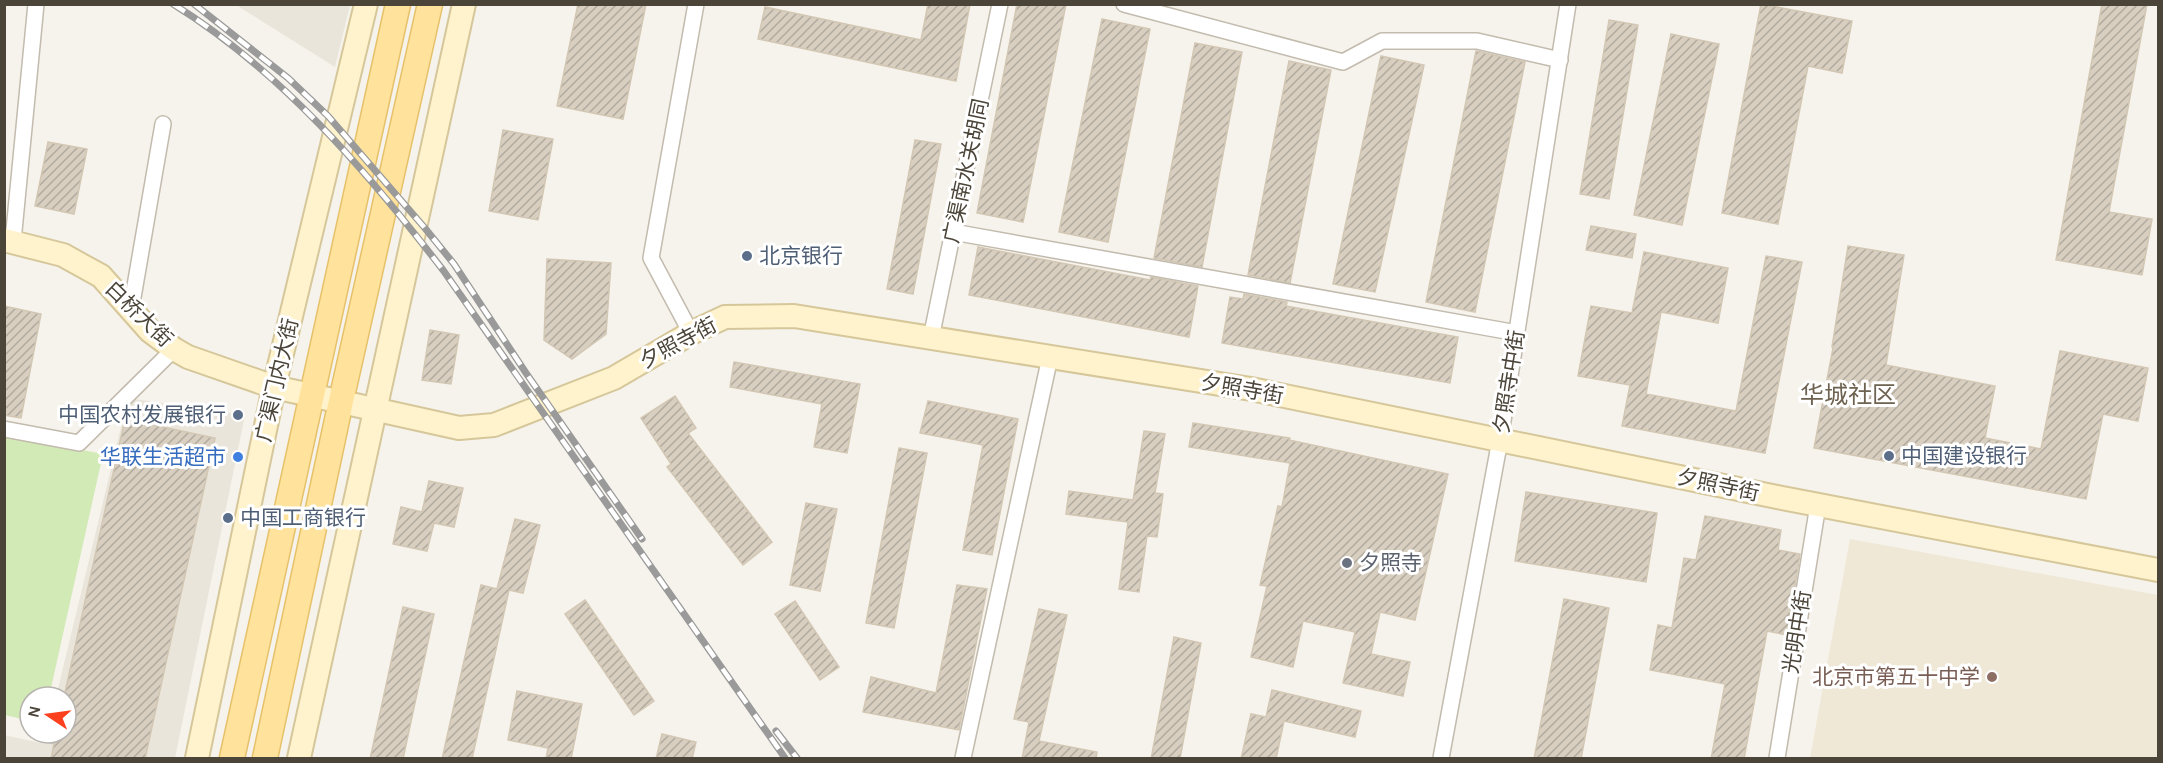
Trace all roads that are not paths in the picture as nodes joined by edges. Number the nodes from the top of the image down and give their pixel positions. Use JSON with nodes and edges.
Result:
{"nodes":[{"id":1,"x":36,"y":4,"type":"edge"},
{"id":2,"x":366,"y":4,"type":"edge"},
{"id":3,"x":398,"y":4,"type":"edge"},
{"id":4,"x":430,"y":4,"type":"edge"},
{"id":5,"x":464,"y":4,"type":"edge"},
{"id":6,"x":696,"y":4,"type":"edge"},
{"id":7,"x":1000,"y":4,"type":"edge"},
{"id":8,"x":1124,"y":4,"type":"edge"},
{"id":9,"x":1568,"y":4,"type":"edge"},
{"id":10,"x":1560,"y":60,"type":"junction"},
{"id":11,"x":163,"y":124,"type":"dead end"},
{"id":12,"x":953,"y":232,"type":"junction"},
{"id":13,"x":9,"y":241,"type":"edge"},
{"id":14,"x":131,"y":309,"type":"junction"},
{"id":15,"x":691,"y":333,"type":"junction"},
{"id":16,"x":1517,"y":333,"type":"junction"},
{"id":17,"x":932,"y":338,"type":"junction"},
{"id":18,"x":174,"y":349,"type":"junction"},
{"id":19,"x":1050,"y":357,"type":"junction"},
{"id":20,"x":274,"y":387,"type":"junction"},
{"id":21,"x":311,"y":394,"type":"junction"},
{"id":22,"x":341,"y":401,"type":"junction"},
{"id":23,"x":375,"y":409,"type":"junction"},
{"id":24,"x":4,"y":429,"type":"edge"},
{"id":25,"x":1500,"y":440,"type":"junction"},
{"id":26,"x":1818,"y":504,"type":"junction"},
{"id":27,"x":2158,"y":570,"type":"edge"},
{"id":28,"x":197,"y":759,"type":"edge"},
{"id":29,"x":232,"y":759,"type":"edge"},
{"id":30,"x":265,"y":759,"type":"edge"},
{"id":31,"x":299,"y":759,"type":"edge"},
{"id":32,"x":963,"y":759,"type":"edge"},
{"id":33,"x":1440,"y":759,"type":"edge"},
{"id":34,"x":1777,"y":759,"type":"edge"}],
"edges":[{"from":1,"to":13,"type":"street"},
{"from":2,"to":20,"type":"street","name":"广渠门内大街"},
{"from":3,"to":21,"type":"main road","name":"广渠门内大街"},
{"from":4,"to":22,"type":"main road"},
{"from":5,"to":23,"type":"street"},
{"from":6,"to":15,"type":"street"},
{"from":7,"to":12,"type":"street","name":"广渠南水关胡同"},
{"from":8,"to":10,"type":"street"},
{"from":9,"to":10,"type":"street","name":"夕照寺中街"},
{"from":10,"to":16,"type":"street","name":"夕照寺中街"},
{"from":11,"to":14,"type":"street"},
{"from":12,"to":16,"type":"street"},
{"from":12,"to":17,"type":"street","name":"广渠南水关胡同"},
{"from":13,"to":14,"type":"street","name":"白桥大街"},
{"from":14,"to":18,"type":"street","name":"白桥大街"},
{"from":15,"to":17,"type":"street","name":"夕照寺街"},
{"from":15,"to":23,"type":"street","name":"夕照寺街"},
{"from":16,"to":25,"type":"street","name":"夕照寺中街"},
{"from":17,"to":19,"type":"street","name":"夕照寺街"},
{"from":18,"to":20,"type":"street","name":"白桥大街"},
{"from":18,"to":24,"type":"street"},
{"from":19,"to":25,"type":"street","name":"夕照寺街"},
{"from":19,"to":32,"type":"street"},
{"from":20,"to":21,"type":"street","name":"白桥大街"},
{"from":20,"to":28,"type":"street","name":"广渠门内大街"},
{"from":21,"to":22,"type":"street","name":"白桥大街"},
{"from":21,"to":29,"type":"main road","name":"广渠门内大街"},
{"from":22,"to":23,"type":"street","name":"夕照寺街"},
{"from":22,"to":30,"type":"main road"},
{"from":23,"to":31,"type":"street"},
{"from":25,"to":26,"type":"street","name":"夕照寺街"},
{"from":25,"to":33,"type":"street","name":"夕照寺中街"},
{"from":26,"to":27,"type":"street","name":"夕照寺街"},
{"from":26,"to":34,"type":"street","name":"光明中街"}]}
